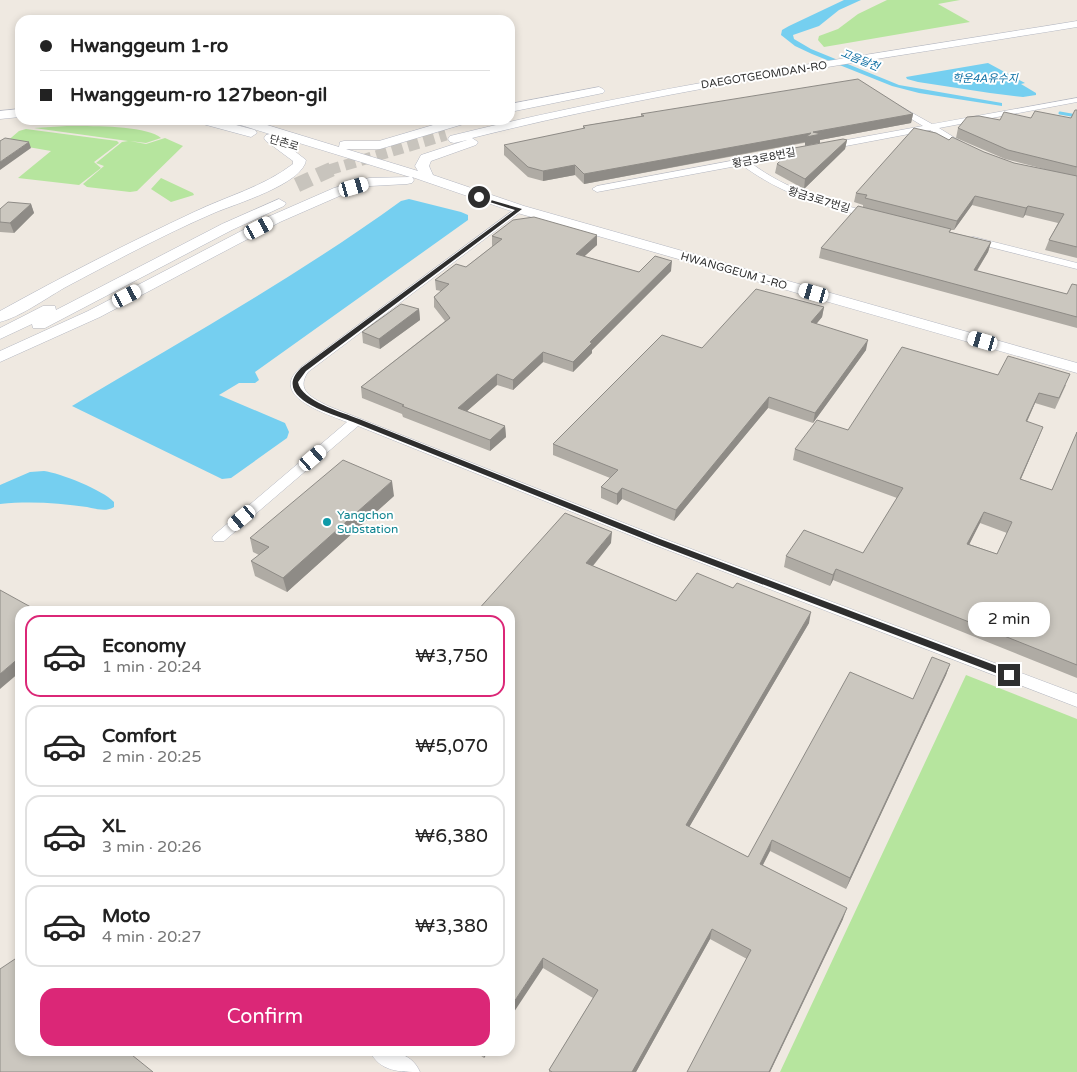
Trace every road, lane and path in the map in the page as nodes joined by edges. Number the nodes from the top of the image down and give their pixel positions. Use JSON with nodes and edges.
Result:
{"nodes":[{"id":1,"x":1077,"y":14,"type":"edge"},
{"id":2,"x":1077,"y":24,"type":"edge"},
{"id":3,"x":728,"y":74,"type":"junction"},
{"id":4,"x":742,"y":78,"type":"junction"},
{"id":5,"x":645,"y":83,"type":"dead end"},
{"id":6,"x":608,"y":90,"type":"dead end"},
{"id":7,"x":1077,"y":100,"type":"edge"},
{"id":8,"x":891,"y":102,"type":"edge"},
{"id":9,"x":15,"y":106,"type":"edge"},
{"id":10,"x":515,"y":107,"type":"edge"},
{"id":11,"x":0,"y":108,"type":"edge"},
{"id":12,"x":15,"y":113,"type":"edge"},
{"id":13,"x":0,"y":114,"type":"edge"},
{"id":14,"x":515,"y":117,"type":"edge"},
{"id":15,"x":515,"y":123,"type":"edge"},
{"id":16,"x":222,"y":125,"type":"edge"},
{"id":17,"x":254,"y":125,"type":"edge"},
{"id":18,"x":445,"y":125,"type":"edge"},
{"id":19,"x":487,"y":125,"type":"edge"},
{"id":20,"x":504,"y":125,"type":"edge"},
{"id":21,"x":930,"y":127,"type":"junction"},
{"id":22,"x":289,"y":136,"type":"junction"},
{"id":23,"x":270,"y":138,"type":"junction"},
{"id":24,"x":822,"y":147,"type":"edge"},
{"id":25,"x":812,"y":149,"type":"edge"},
{"id":26,"x":976,"y":154,"type":"edge"},
{"id":27,"x":378,"y":162,"type":"joint"},
{"id":28,"x":744,"y":162,"type":"junction"},
{"id":29,"x":364,"y":167,"type":"joint"},
{"id":30,"x":428,"y":178,"type":"junction"},
{"id":31,"x":407,"y":180,"type":"junction"},
{"id":32,"x":597,"y":189,"type":"dead end"},
{"id":33,"x":479,"y":197,"type":"junction"},
{"id":34,"x":519,"y":209,"type":"junction"},
{"id":35,"x":880,"y":217,"type":"edge"},
{"id":36,"x":964,"y":238,"type":"edge"},
{"id":37,"x":1077,"y":266,"type":"edge"},
{"id":38,"x":0,"y":317,"type":"edge"},
{"id":39,"x":0,"y":334,"type":"edge"},
{"id":40,"x":0,"y":345,"type":"edge"},
{"id":41,"x":0,"y":357,"type":"edge"},
{"id":42,"x":1077,"y":368,"type":"edge"},
{"id":43,"x":356,"y":421,"type":"junction"},
{"id":44,"x":219,"y":538,"type":"dead end"},
{"id":45,"x":1077,"y":701,"type":"edge"},
{"id":46,"x":387,"y":1056,"type":"edge"},
{"id":47,"x":410,"y":1072,"type":"edge"}],
"edges":[{"from":1,"to":3,"type":"main road","name":"DAEGOTGEOMDAN-RO"},
{"from":2,"to":4,"type":"main road","name":"DAEGOTGEOMDAN-RO"},
{"from":3,"to":5,"type":"main road"},
{"from":3,"to":14,"type":"main road","name":"DAEGOTGEOMDAN-RO"},
{"from":4,"to":15,"type":"main road","name":"DAEGOTGEOMDAN-RO"},
{"from":4,"to":30,"type":"main road"},
{"from":6,"to":10,"type":"main road"},
{"from":7,"to":21,"type":"street"},
{"from":8,"to":21,"type":"street"},
{"from":9,"to":11,"type":"main road"},
{"from":12,"to":13,"type":"main road"},
{"from":16,"to":23,"type":"main road","name":"단촌로"},
{"from":17,"to":22,"type":"main road","name":"단촌로"},
{"from":18,"to":22,"type":"main road"},
{"from":19,"to":20,"type":"main road","name":"DAEGOTGEOMDAN-RO"},
{"from":21,"to":24,"type":"street"},
{"from":21,"to":26,"type":"street"},
{"from":22,"to":27,"type":"main road","name":"단촌로"},
{"from":23,"to":29,"type":"main road","name":"단촌로"},
{"from":23,"to":38,"type":"main road"},
{"from":25,"to":28,"type":"street","name":"황금3로8번길"},
{"from":27,"to":30,"type":"main road","name":"HWANGGEUM 1-RO"},
{"from":28,"to":32,"type":"street","name":"황금3로8번길"},
{"from":28,"to":35,"type":"street","name":"황금3로7번길"},
{"from":29,"to":31,"type":"main road","name":"HWANGGEUM 1-RO"},
{"from":30,"to":33,"type":"main road","name":"HWANGGEUM 1-RO"},
{"from":31,"to":33,"type":"main road","name":"HWANGGEUM 1-RO"},
{"from":31,"to":41,"type":"main road"},
{"from":33,"to":34,"type":"main road","name":"HWANGGEUM 1-RO"},
{"from":34,"to":42,"type":"main road","name":"HWANGGEUM 1-RO"},
{"from":34,"to":43,"type":"street"},
{"from":36,"to":37,"type":"street"},
{"from":39,"to":40,"type":"main road"},
{"from":43,"to":44,"type":"street"},
{"from":43,"to":45,"type":"street"},
{"from":46,"to":47,"type":"street"}]}
